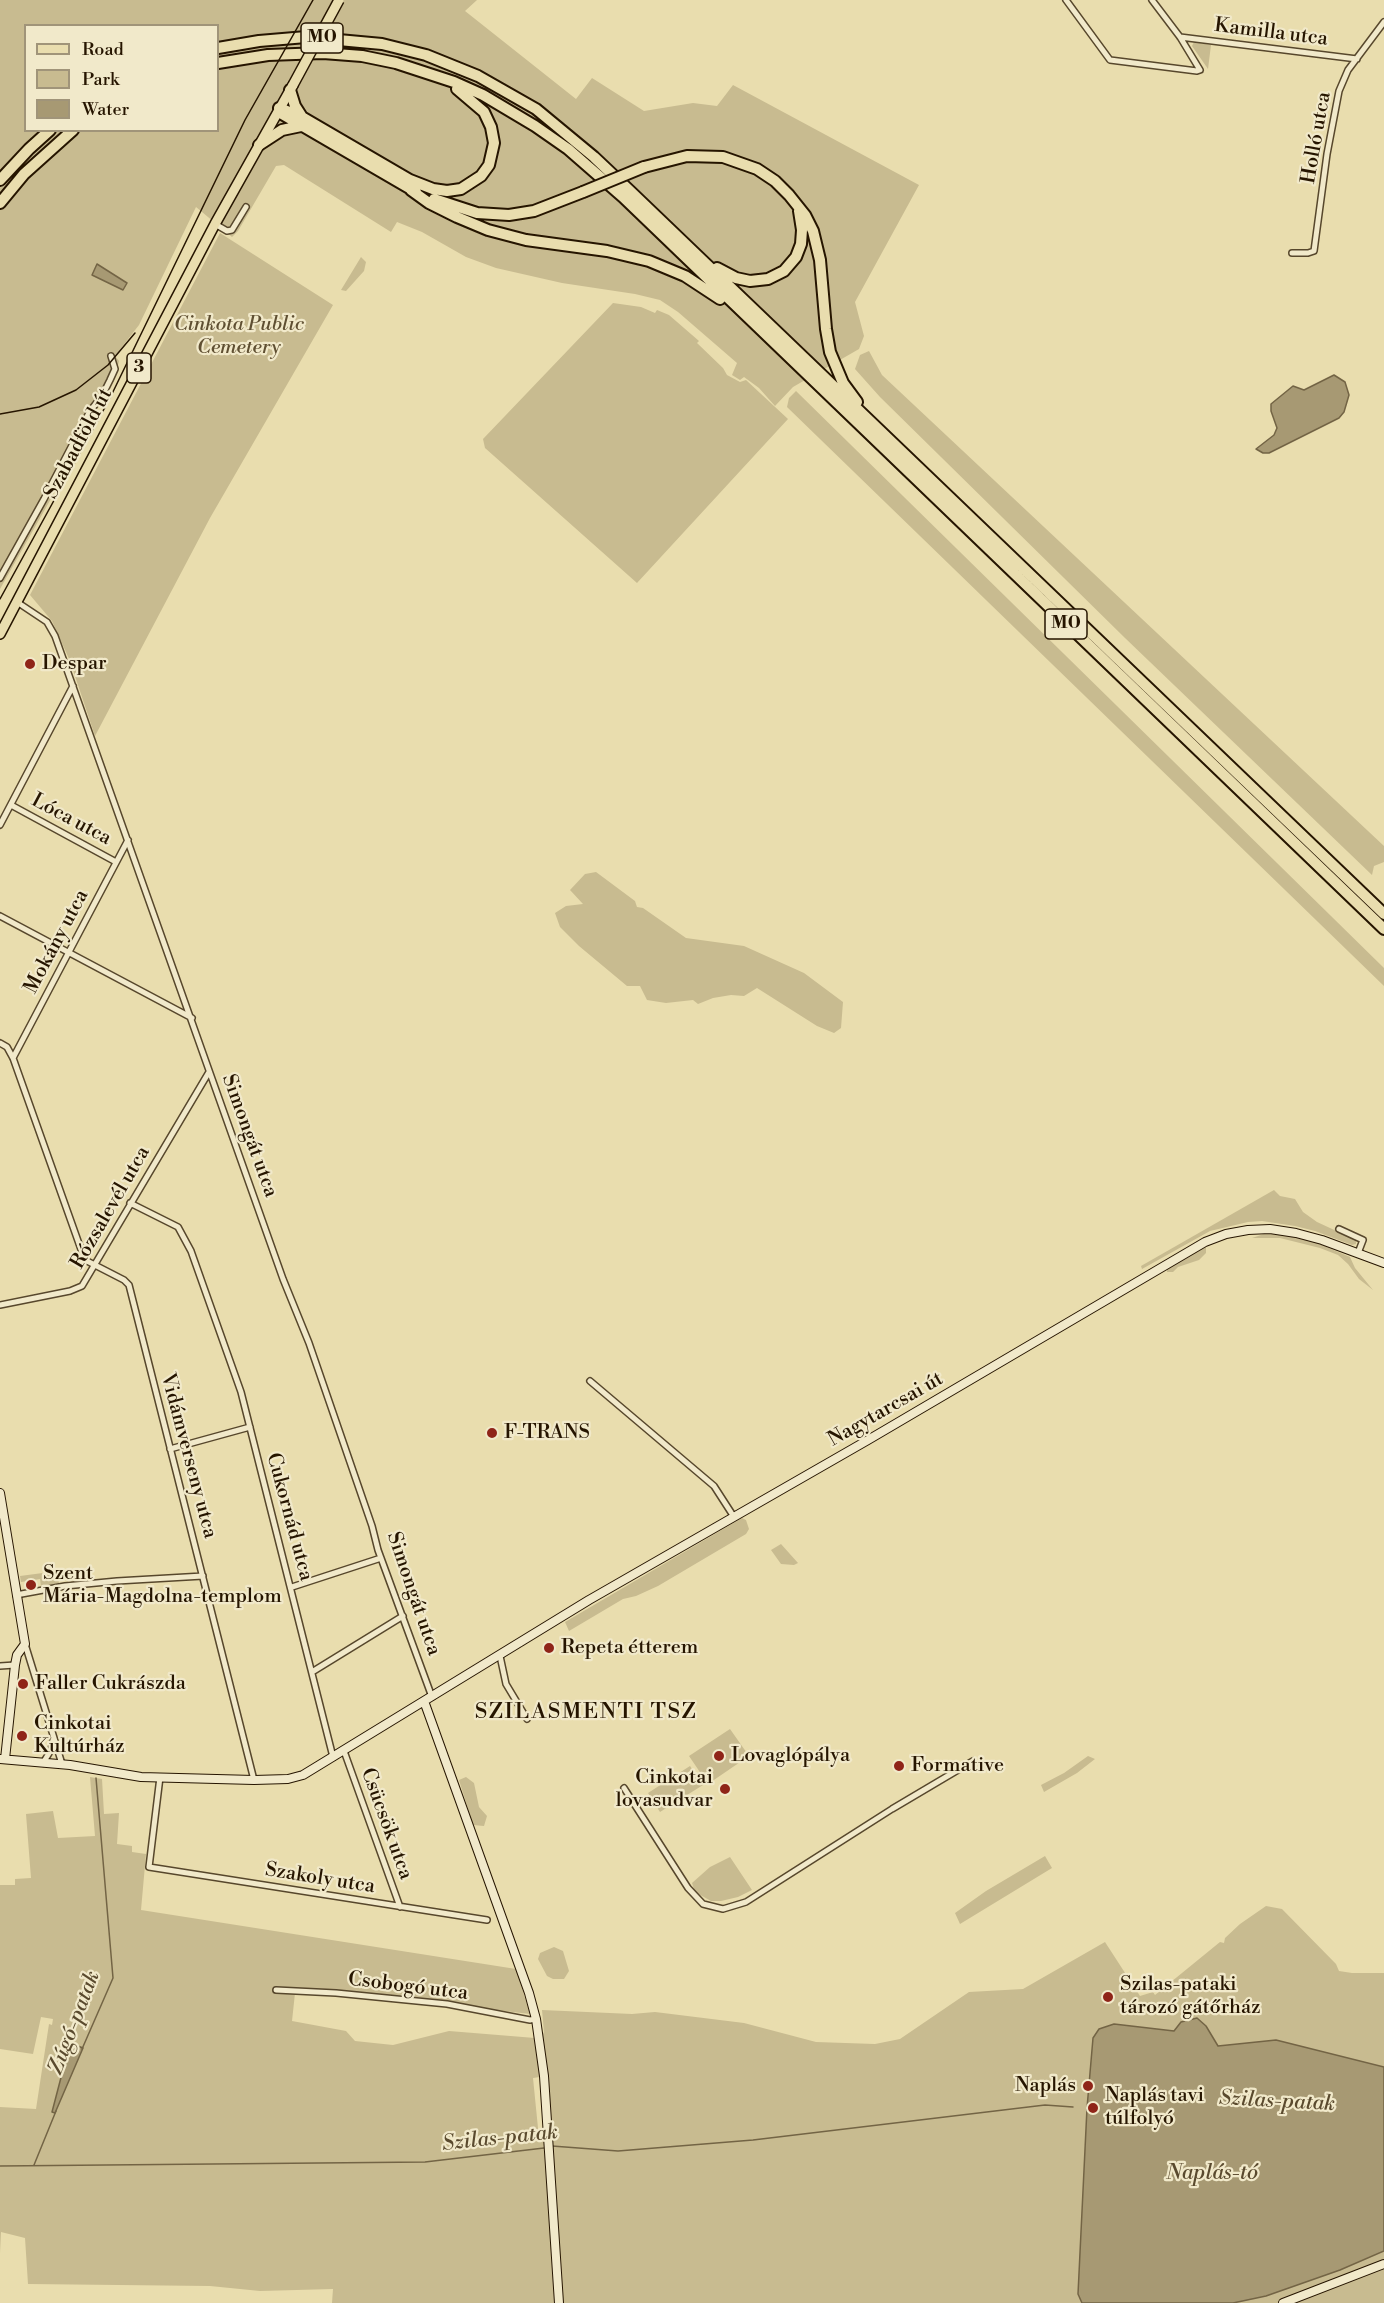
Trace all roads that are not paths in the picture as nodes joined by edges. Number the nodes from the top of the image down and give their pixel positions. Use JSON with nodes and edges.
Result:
{"nodes":[{"id":1,"x":339,"y":0,"type":"edge"},
{"id":2,"x":1065,"y":0,"type":"edge"},
{"id":3,"x":1152,"y":0,"type":"edge"},
{"id":4,"x":1384,"y":22,"type":"edge"},
{"id":5,"x":1180,"y":38,"type":"junction"},
{"id":6,"x":219,"y":48,"type":"edge"},
{"id":7,"x":1357,"y":59,"type":"junction"},
{"id":8,"x":219,"y":63,"type":"edge"},
{"id":9,"x":422,"y":71,"type":"junction"},
{"id":10,"x":292,"y":87,"type":"junction"},
{"id":11,"x":278,"y":109,"type":"junction"},
{"id":12,"x":302,"y":122,"type":"junction"},
{"id":13,"x":48,"y":132,"type":"edge"},
{"id":14,"x":71,"y":132,"type":"edge"},
{"id":15,"x":259,"y":145,"type":"junction"},
{"id":16,"x":0,"y":180,"type":"edge"},
{"id":17,"x":410,"y":185,"type":"junction"},
{"id":18,"x":0,"y":203,"type":"edge"},
{"id":19,"x":246,"y":207,"type":"dead end"},
{"id":20,"x":798,"y":208,"type":"junction"},
{"id":21,"x":215,"y":224,"type":"junction"},
{"id":22,"x":691,"y":249,"type":"junction"},
{"id":23,"x":1292,"y":253,"type":"dead end"},
{"id":24,"x":748,"y":318,"type":"junction"},
{"id":25,"x":111,"y":356,"type":"dead end"},
{"id":26,"x":891,"y":441,"type":"junction"},
{"id":27,"x":0,"y":578,"type":"edge"},
{"id":28,"x":17,"y":602,"type":"junction"},
{"id":29,"x":0,"y":634,"type":"edge"},
{"id":30,"x":73,"y":686,"type":"junction"},
{"id":31,"x":10,"y":805,"type":"junction"},
{"id":32,"x":0,"y":825,"type":"edge"},
{"id":33,"x":128,"y":840,"type":"junction"},
{"id":34,"x":116,"y":861,"type":"junction"},
{"id":35,"x":1384,"y":914,"type":"edge"},
{"id":36,"x":0,"y":916,"type":"edge"},
{"id":37,"x":1384,"y":929,"type":"edge"},
{"id":38,"x":68,"y":953,"type":"junction"},
{"id":39,"x":192,"y":1018,"type":"junction"},
{"id":40,"x":0,"y":1043,"type":"edge"},
{"id":41,"x":13,"y":1058,"type":"junction"},
{"id":42,"x":209,"y":1072,"type":"junction"},
{"id":43,"x":130,"y":1203,"type":"junction"},
{"id":44,"x":1339,"y":1229,"type":"dead end"},
{"id":45,"x":1358,"y":1253,"type":"junction"},
{"id":46,"x":1384,"y":1263,"type":"edge"},
{"id":47,"x":93,"y":1265,"type":"junction"},
{"id":48,"x":0,"y":1305,"type":"edge"},
{"id":49,"x":591,"y":1381,"type":"dead end"},
{"id":50,"x":250,"y":1427,"type":"junction"},
{"id":51,"x":170,"y":1449,"type":"junction"},
{"id":52,"x":0,"y":1493,"type":"edge"},
{"id":53,"x":734,"y":1517,"type":"junction"},
{"id":54,"x":381,"y":1558,"type":"junction"},
{"id":55,"x":203,"y":1576,"type":"junction"},
{"id":56,"x":292,"y":1587,"type":"junction"},
{"id":57,"x":16,"y":1595,"type":"junction"},
{"id":58,"x":403,"y":1616,"type":"junction"},
{"id":59,"x":25,"y":1644,"type":"junction"},
{"id":60,"x":500,"y":1656,"type":"junction"},
{"id":61,"x":15,"y":1665,"type":"junction"},
{"id":62,"x":0,"y":1666,"type":"edge"},
{"id":63,"x":312,"y":1672,"type":"junction"},
{"id":64,"x":432,"y":1697,"type":"junction"},
{"id":65,"x":424,"y":1701,"type":"junction"},
{"id":66,"x":527,"y":1719,"type":"dead end"},
{"id":67,"x":54,"y":1738,"type":"junction"},
{"id":68,"x":344,"y":1751,"type":"junction"},
{"id":69,"x":334,"y":1758,"type":"junction"},
{"id":70,"x":2,"y":1759,"type":"edge"},
{"id":71,"x":973,"y":1761,"type":"dead end"},
{"id":72,"x":43,"y":1763,"type":"junction"},
{"id":73,"x":62,"y":1764,"type":"junction"},
{"id":74,"x":160,"y":1778,"type":"junction"},
{"id":75,"x":254,"y":1780,"type":"junction"},
{"id":76,"x":624,"y":1788,"type":"dead end"},
{"id":77,"x":400,"y":1907,"type":"junction"},
{"id":78,"x":487,"y":1920,"type":"dead end"},
{"id":79,"x":276,"y":1990,"type":"dead end"},
{"id":80,"x":536,"y":2019,"type":"junction"},
{"id":81,"x":1384,"y":2264,"type":"edge"},
{"id":82,"x":559,"y":2303,"type":"edge"},
{"id":83,"x":1283,"y":2303,"type":"edge"}],
"edges":[{"from":1,"to":10,"type":"main road","number":"3","bridge":true},
{"from":2,"to":5,"type":"street"},
{"from":3,"to":5,"type":"street"},
{"from":4,"to":7,"type":"street","name":"Holló utca"},
{"from":5,"to":7,"type":"street","name":"Kamilla utca"},
{"from":6,"to":22,"type":"highway","number":"M0"},
{"from":7,"to":23,"type":"street","name":"Holló utca"},
{"from":8,"to":9,"type":"highway","number":"M0"},
{"from":9,"to":17,"type":"highway"},
{"from":9,"to":24,"type":"highway","number":"M0"},
{"from":10,"to":11,"type":"main road","number":"3"},
{"from":10,"to":12,"type":"highway"},
{"from":11,"to":12,"type":"highway"},
{"from":11,"to":15,"type":"main road","number":"3"},
{"from":12,"to":15,"type":"highway"},
{"from":12,"to":17,"type":"highway"},
{"from":13,"to":16,"type":"highway"},
{"from":14,"to":18,"type":"highway"},
{"from":15,"to":21,"type":"main road","name":"Szabadföld út","number":"3"},
{"from":17,"to":20,"type":"highway","bridge":true},
{"from":17,"to":24,"type":"highway"},
{"from":19,"to":21,"type":"street"},
{"from":20,"to":22,"type":"highway"},
{"from":20,"to":26,"type":"highway"},
{"from":21,"to":28,"type":"main road","name":"Szabadföld út","number":"3"},
{"from":22,"to":26,"type":"highway","number":"M0"},
{"from":24,"to":37,"type":"highway","number":"M0"},
{"from":25,"to":27,"type":"street"},
{"from":26,"to":35,"type":"highway","number":"M0"},
{"from":28,"to":29,"type":"main road","name":"Szabadföld út","number":"3"},
{"from":28,"to":30,"type":"street","name":"Simongát utca"},
{"from":30,"to":31,"type":"street"},
{"from":30,"to":33,"type":"street","name":"Simongát utca"},
{"from":31,"to":32,"type":"street"},
{"from":31,"to":34,"type":"street","name":"Lóca utca"},
{"from":33,"to":34,"type":"street","name":"Mokány utca"},
{"from":33,"to":39,"type":"street","name":"Simongát utca"},
{"from":34,"to":38,"type":"street","name":"Mokány utca"},
{"from":36,"to":38,"type":"street"},
{"from":38,"to":39,"type":"street"},
{"from":38,"to":41,"type":"street","name":"Mokány utca"},
{"from":39,"to":42,"type":"street","name":"Simongát utca"},
{"from":40,"to":41,"type":"street"},
{"from":41,"to":47,"type":"street"},
{"from":42,"to":43,"type":"street","name":"Rózsalevél utca"},
{"from":42,"to":54,"type":"street","name":"Simongát utca"},
{"from":43,"to":47,"type":"street","name":"Rózsalevél utca"},
{"from":43,"to":50,"type":"street","name":"Cukornád utca"},
{"from":44,"to":45,"type":"street"},
{"from":45,"to":46,"type":"main road","name":"Nagytarcsai út"},
{"from":45,"to":53,"type":"main road","name":"Nagytarcsai út"},
{"from":47,"to":48,"type":"street","name":"Rózsalevél utca"},
{"from":47,"to":51,"type":"street","name":"Vidámverseny utca"},
{"from":49,"to":53,"type":"street"},
{"from":50,"to":51,"type":"street"},
{"from":50,"to":56,"type":"street","name":"Cukornád utca"},
{"from":51,"to":55,"type":"street","name":"Vidámverseny utca"},
{"from":52,"to":57,"type":"main road"},
{"from":53,"to":60,"type":"main road","name":"Nagytarcsai út"},
{"from":54,"to":56,"type":"street"},
{"from":54,"to":58,"type":"street","name":"Simongát utca"},
{"from":55,"to":57,"type":"street"},
{"from":55,"to":75,"type":"street","name":"Vidámverseny utca"},
{"from":56,"to":63,"type":"street","name":"Cukornád utca"},
{"from":57,"to":59,"type":"main road"},
{"from":58,"to":63,"type":"street"},
{"from":58,"to":64,"type":"street","name":"Simongát utca"},
{"from":59,"to":61,"type":"main road"},
{"from":59,"to":67,"type":"street"},
{"from":60,"to":64,"type":"main road","name":"Nagytarcsai út"},
{"from":60,"to":66,"type":"street"},
{"from":61,"to":62,"type":"street"},
{"from":61,"to":70,"type":"main road"},
{"from":63,"to":69,"type":"street","name":"Cukornád utca"},
{"from":64,"to":65,"type":"main road","name":"Nagytarcsai út"},
{"from":65,"to":68,"type":"main road","name":"Nagytarcsai út"},
{"from":65,"to":80,"type":"main road"},
{"from":67,"to":72,"type":"street"},
{"from":67,"to":73,"type":"street"},
{"from":68,"to":69,"type":"main road","name":"Nagytarcsai út"},
{"from":68,"to":77,"type":"street","name":"Csücsök utca"},
{"from":69,"to":75,"type":"main road","name":"Nagytarcsai út"},
{"from":70,"to":72,"type":"main road","name":"Nagytarcsai út"},
{"from":71,"to":76,"type":"street"},
{"from":72,"to":73,"type":"main road","name":"Nagytarcsai út"},
{"from":73,"to":74,"type":"main road","name":"Nagytarcsai út"},
{"from":74,"to":75,"type":"main road","name":"Nagytarcsai út"},
{"from":74,"to":77,"type":"street","name":"Szakoly utca"},
{"from":77,"to":78,"type":"street","name":"Szakoly utca"},
{"from":79,"to":80,"type":"street","name":"Csobogó utca"},
{"from":80,"to":82,"type":"main road"},
{"from":81,"to":83,"type":"main road"}]}
